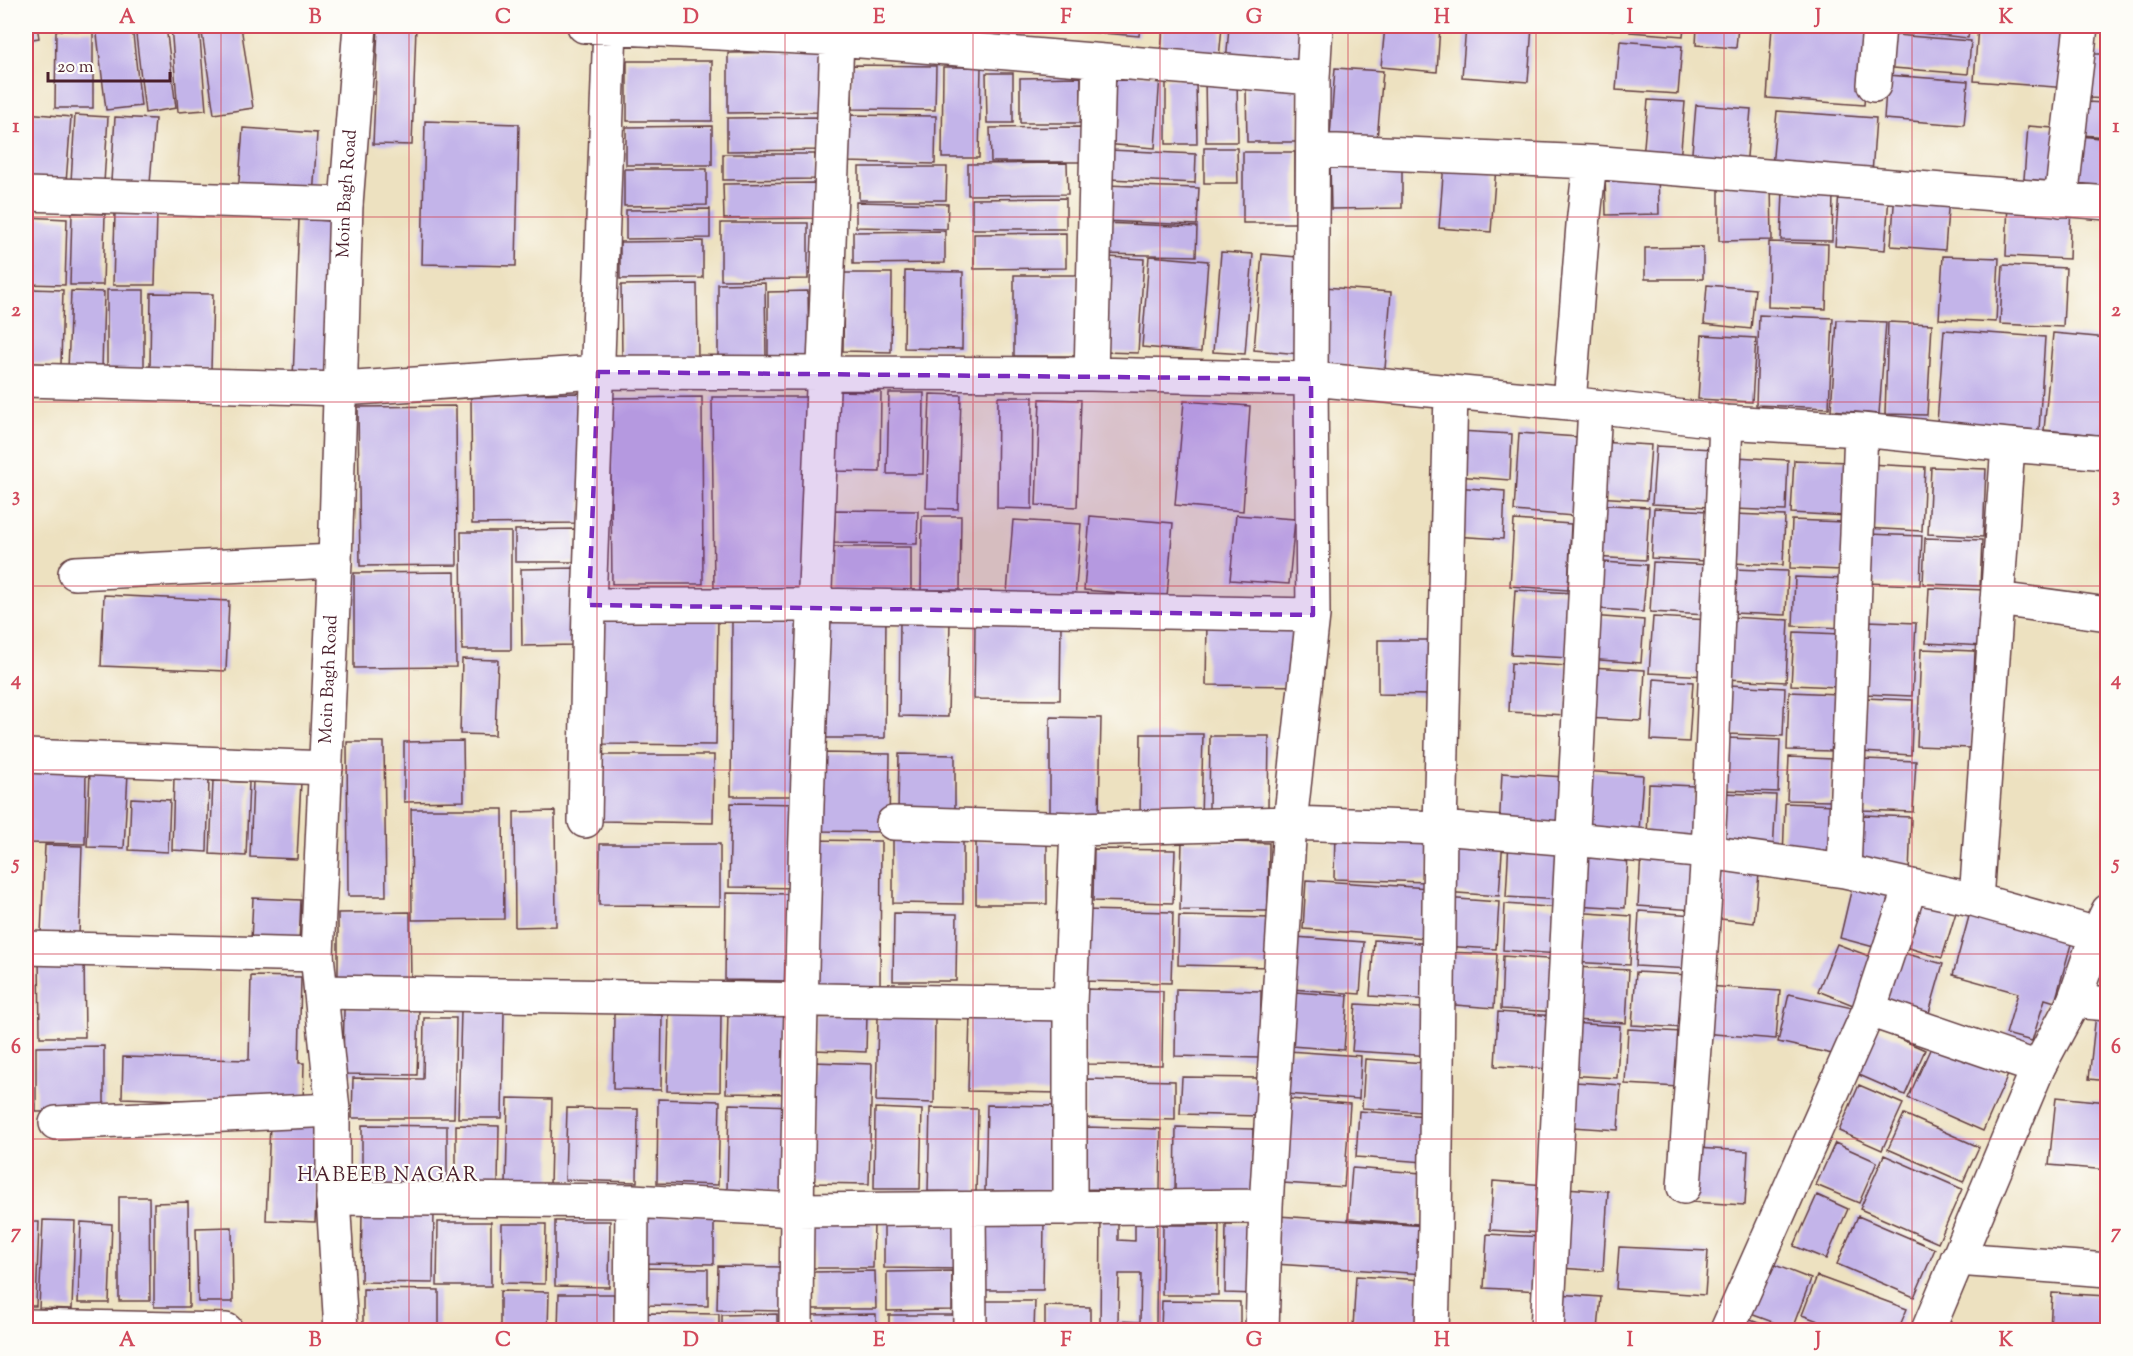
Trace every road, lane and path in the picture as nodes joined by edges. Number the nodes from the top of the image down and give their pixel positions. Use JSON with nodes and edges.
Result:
{"nodes":[{"id":1,"x":360,"y":26,"type":"edge"},
{"id":2,"x":597,"y":26,"type":"edge"},
{"id":3,"x":1316,"y":26,"type":"edge"},
{"id":4,"x":1879,"y":26,"type":"edge"},
{"id":5,"x":2081,"y":26,"type":"edge"},
{"id":6,"x":651,"y":27,"type":"edge"},
{"id":7,"x":795,"y":31,"type":"edge"},
{"id":8,"x":837,"y":39,"type":"junction"},
{"id":9,"x":1100,"y":61,"type":"junction"},
{"id":10,"x":1313,"y":78,"type":"junction"},
{"id":11,"x":1874,"y":85,"type":"dead end"},
{"id":12,"x":1314,"y":150,"type":"junction"},
{"id":13,"x":1590,"y":162,"type":"junction"},
{"id":14,"x":26,"y":194,"type":"edge"},
{"id":15,"x":2061,"y":200,"type":"junction"},
{"id":16,"x":2108,"y":203,"type":"edge"},
{"id":17,"x":346,"y":204,"type":"junction"},
{"id":18,"x":598,"y":372,"type":"junction"},
{"id":19,"x":825,"y":374,"type":"junction"},
{"id":20,"x":1091,"y":374,"type":"junction"},
{"id":21,"x":1311,"y":378,"type":"junction"},
{"id":22,"x":26,"y":380,"type":"edge"},
{"id":23,"x":340,"y":389,"type":"junction"},
{"id":24,"x":1451,"y":393,"type":"junction"},
{"id":25,"x":1582,"y":405,"type":"junction"},
{"id":26,"x":1726,"y":422,"type":"junction"},
{"id":27,"x":1861,"y":430,"type":"junction"},
{"id":28,"x":2008,"y":445,"type":"junction"},
{"id":29,"x":2108,"y":453,"type":"edge"},
{"id":30,"x":335,"y":561,"type":"junction"},
{"id":31,"x":75,"y":573,"type":"dead end"},
{"id":32,"x":1997,"y":599,"type":"junction"},
{"id":33,"x":589,"y":605,"type":"junction"},
{"id":34,"x":814,"y":605,"type":"junction"},
{"id":35,"x":2108,"y":614,"type":"edge"},
{"id":36,"x":1313,"y":615,"type":"junction"},
{"id":37,"x":26,"y":756,"type":"edge"},
{"id":38,"x":326,"y":768,"type":"junction"},
{"id":39,"x":585,"y":821,"type":"dead end"},
{"id":40,"x":893,"y":823,"type":"dead end"},
{"id":41,"x":1290,"y":823,"type":"junction"},
{"id":42,"x":1440,"y":828,"type":"junction"},
{"id":43,"x":1077,"y":829,"type":"junction"},
{"id":44,"x":1572,"y":839,"type":"junction"},
{"id":45,"x":1708,"y":852,"type":"junction"},
{"id":46,"x":1844,"y":871,"type":"junction"},
{"id":47,"x":1911,"y":887,"type":"junction"},
{"id":48,"x":1976,"y":900,"type":"junction"},
{"id":49,"x":2102,"y":923,"type":"edge"},
{"id":50,"x":26,"y":948,"type":"edge"},
{"id":51,"x":317,"y":955,"type":"junction"},
{"id":52,"x":321,"y":992,"type":"junction"},
{"id":53,"x":801,"y":998,"type":"junction"},
{"id":54,"x":2074,"y":1001,"type":"junction"},
{"id":55,"x":1070,"y":1004,"type":"junction"},
{"id":56,"x":2108,"y":1004,"type":"edge"},
{"id":57,"x":1869,"y":1010,"type":"junction"},
{"id":58,"x":2038,"y":1068,"type":"junction"},
{"id":59,"x":333,"y":1110,"type":"junction"},
{"id":60,"x":56,"y":1123,"type":"dead end"},
{"id":61,"x":1684,"y":1187,"type":"dead end"},
{"id":62,"x":333,"y":1198,"type":"junction"},
{"id":63,"x":632,"y":1201,"type":"junction"},
{"id":64,"x":1266,"y":1206,"type":"junction"},
{"id":65,"x":969,"y":1209,"type":"junction"},
{"id":66,"x":1070,"y":1209,"type":"junction"},
{"id":67,"x":797,"y":1210,"type":"junction"},
{"id":68,"x":1956,"y":1259,"type":"junction"},
{"id":69,"x":2108,"y":1270,"type":"edge"},
{"id":70,"x":26,"y":1326,"type":"edge"},
{"id":71,"x":226,"y":1330,"type":"edge"},
{"id":72,"x":341,"y":1330,"type":"edge"},
{"id":73,"x":631,"y":1330,"type":"edge"},
{"id":74,"x":796,"y":1330,"type":"edge"},
{"id":75,"x":970,"y":1330,"type":"edge"},
{"id":76,"x":1262,"y":1330,"type":"edge"},
{"id":77,"x":1432,"y":1330,"type":"edge"},
{"id":78,"x":1547,"y":1330,"type":"edge"},
{"id":79,"x":1726,"y":1330,"type":"edge"},
{"id":80,"x":1928,"y":1330,"type":"edge"}],
"edges":[{"from":1,"to":17,"type":"street","name":"Moin Bagh Road"},
{"from":2,"to":6,"type":"street"},
{"from":2,"to":18,"type":"street"},
{"from":3,"to":10,"type":"street"},
{"from":4,"to":11,"type":"street"},
{"from":5,"to":15,"type":"street"},
{"from":6,"to":7,"type":"street"},
{"from":7,"to":8,"type":"street"},
{"from":8,"to":9,"type":"street"},
{"from":8,"to":19,"type":"street"},
{"from":9,"to":10,"type":"street"},
{"from":9,"to":20,"type":"street"},
{"from":10,"to":12,"type":"street"},
{"from":12,"to":13,"type":"street"},
{"from":12,"to":21,"type":"street"},
{"from":13,"to":15,"type":"street"},
{"from":13,"to":25,"type":"street"},
{"from":14,"to":17,"type":"street"},
{"from":15,"to":16,"type":"street"},
{"from":17,"to":23,"type":"street","name":"Moin Bagh Road"},
{"from":18,"to":19,"type":"street"},
{"from":18,"to":23,"type":"street"},
{"from":18,"to":33,"type":"street"},
{"from":19,"to":20,"type":"street"},
{"from":19,"to":34,"type":"street"},
{"from":20,"to":21,"type":"street"},
{"from":21,"to":24,"type":"street"},
{"from":21,"to":36,"type":"street"},
{"from":22,"to":23,"type":"street"},
{"from":23,"to":30,"type":"street","name":"Moin Bagh Road"},
{"from":24,"to":25,"type":"street"},
{"from":24,"to":42,"type":"street"},
{"from":25,"to":26,"type":"street"},
{"from":25,"to":44,"type":"street"},
{"from":26,"to":27,"type":"street"},
{"from":26,"to":45,"type":"street"},
{"from":27,"to":28,"type":"street"},
{"from":27,"to":46,"type":"street"},
{"from":28,"to":29,"type":"street"},
{"from":28,"to":32,"type":"street"},
{"from":30,"to":31,"type":"street"},
{"from":30,"to":38,"type":"street","name":"Moin Bagh Road"},
{"from":32,"to":35,"type":"street"},
{"from":32,"to":48,"type":"street"},
{"from":33,"to":34,"type":"street"},
{"from":33,"to":39,"type":"street"},
{"from":34,"to":36,"type":"street"},
{"from":34,"to":53,"type":"street"},
{"from":36,"to":41,"type":"street"},
{"from":37,"to":38,"type":"street"},
{"from":38,"to":51,"type":"street","name":"Moin Bagh Road"},
{"from":40,"to":43,"type":"street"},
{"from":41,"to":42,"type":"street"},
{"from":41,"to":43,"type":"street"},
{"from":41,"to":64,"type":"street"},
{"from":42,"to":44,"type":"street"},
{"from":42,"to":77,"type":"street"},
{"from":43,"to":55,"type":"street"},
{"from":44,"to":45,"type":"street"},
{"from":44,"to":78,"type":"street"},
{"from":45,"to":46,"type":"street"},
{"from":45,"to":61,"type":"street"},
{"from":46,"to":47,"type":"street"},
{"from":47,"to":48,"type":"street"},
{"from":47,"to":57,"type":"street"},
{"from":48,"to":49,"type":"street"},
{"from":49,"to":54,"type":"street"},
{"from":50,"to":51,"type":"street"},
{"from":51,"to":52,"type":"street","name":"Moin Bagh Road"},
{"from":52,"to":53,"type":"street"},
{"from":52,"to":59,"type":"street","name":"Moin Bagh Road"},
{"from":53,"to":55,"type":"street"},
{"from":53,"to":67,"type":"street"},
{"from":54,"to":56,"type":"street"},
{"from":54,"to":58,"type":"street"},
{"from":55,"to":66,"type":"street"},
{"from":57,"to":58,"type":"street"},
{"from":57,"to":79,"type":"street"},
{"from":58,"to":68,"type":"street"},
{"from":59,"to":60,"type":"street"},
{"from":59,"to":62,"type":"street","name":"Moin Bagh Road"},
{"from":62,"to":63,"type":"street"},
{"from":62,"to":72,"type":"street","name":"Moin Bagh Road"},
{"from":63,"to":67,"type":"street"},
{"from":63,"to":73,"type":"street"},
{"from":64,"to":66,"type":"street"},
{"from":64,"to":76,"type":"street"},
{"from":65,"to":66,"type":"street"},
{"from":65,"to":67,"type":"street"},
{"from":65,"to":75,"type":"street"},
{"from":67,"to":74,"type":"street"},
{"from":68,"to":69,"type":"street"},
{"from":68,"to":80,"type":"street"},
{"from":70,"to":71,"type":"street"}]}
